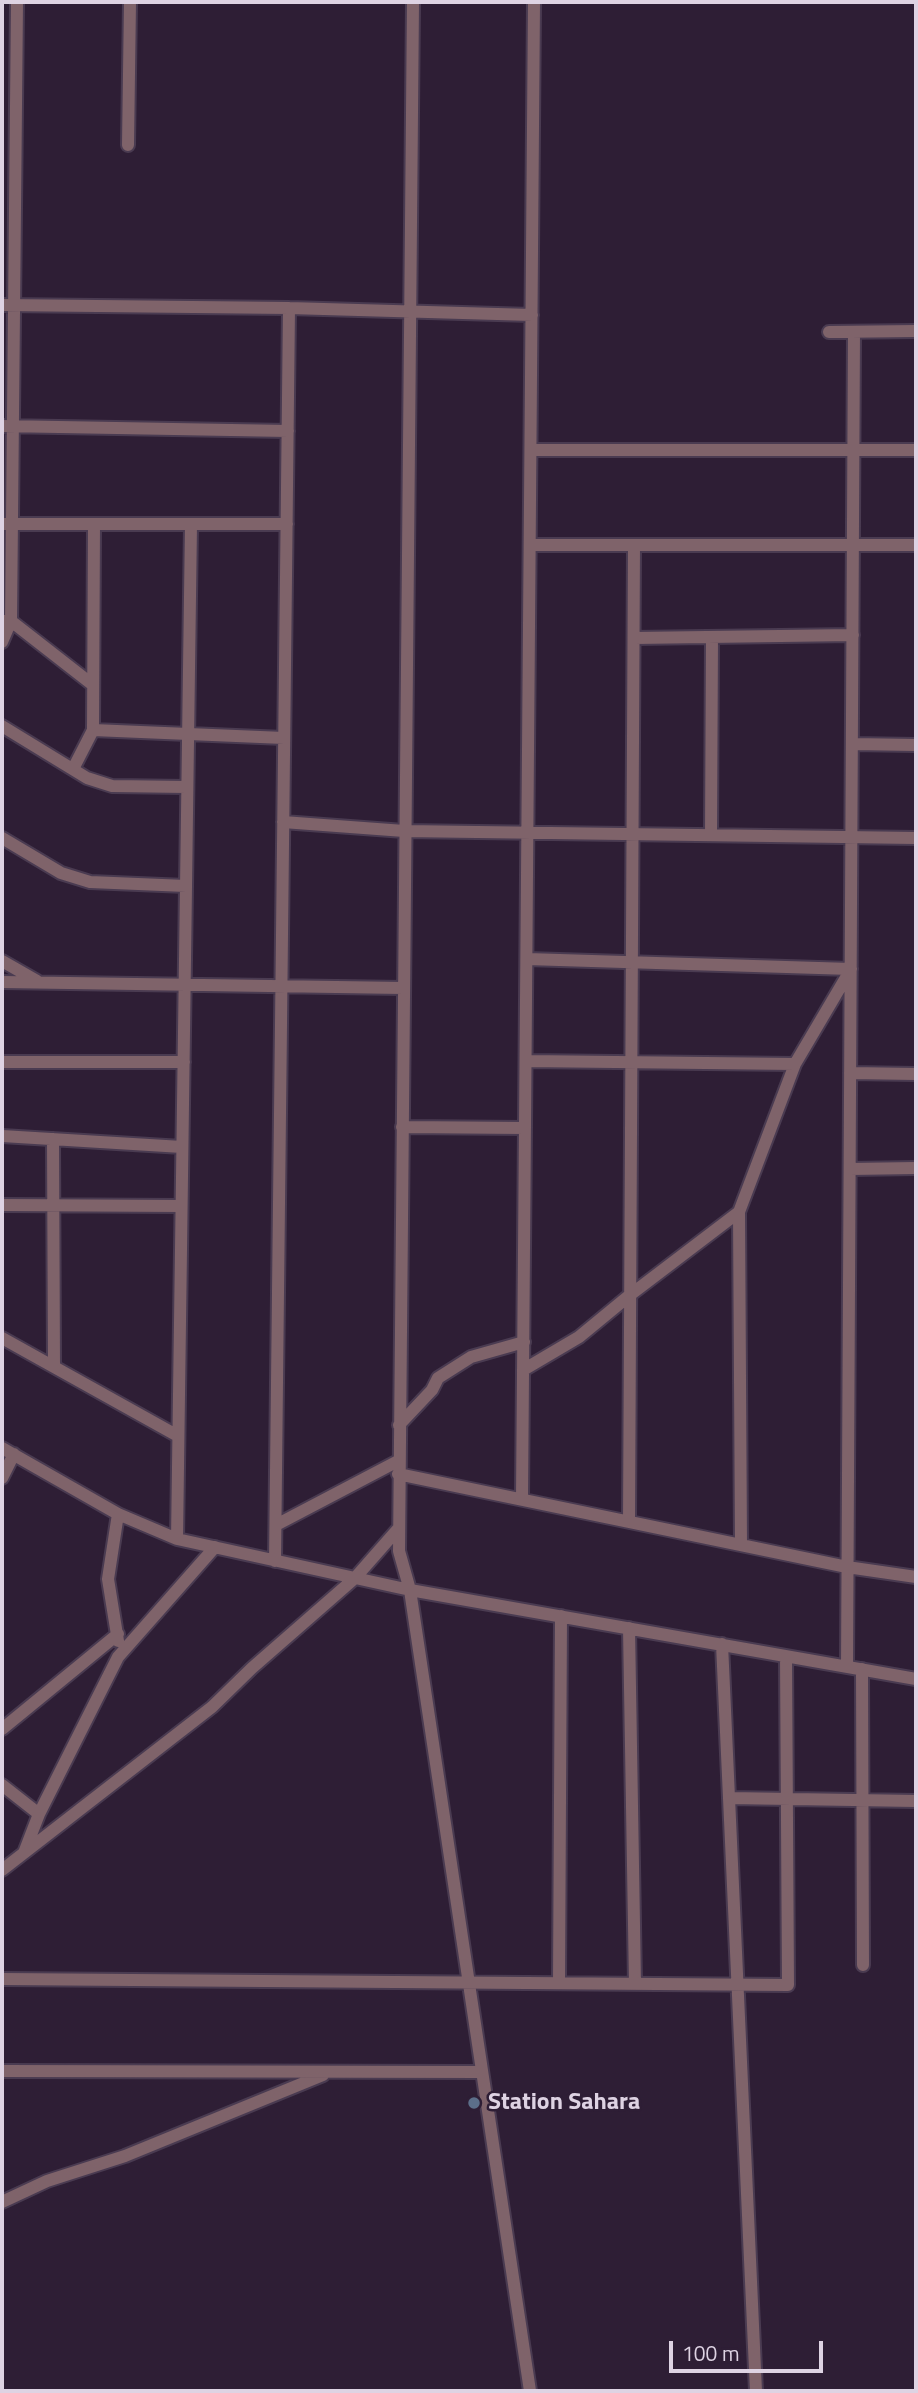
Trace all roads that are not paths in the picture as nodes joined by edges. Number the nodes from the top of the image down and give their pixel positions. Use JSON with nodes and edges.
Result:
{"nodes":[{"id":1,"x":17,"y":2,"type":"edge"},
{"id":2,"x":130,"y":2,"type":"edge"},
{"id":3,"x":412,"y":2,"type":"edge"},
{"id":4,"x":534,"y":2,"type":"edge"},
{"id":5,"x":128,"y":145,"type":"dead end"},
{"id":6,"x":8,"y":201,"type":"edge"},
{"id":7,"x":8,"y":305,"type":"edge"},
{"id":8,"x":289,"y":308,"type":"junction"},
{"id":9,"x":410,"y":311,"type":"junction"},
{"id":10,"x":532,"y":315,"type":"junction"},
{"id":11,"x":916,"y":331,"type":"edge"},
{"id":12,"x":829,"y":332,"type":"dead end"},
{"id":13,"x":854,"y":332,"type":"junction"},
{"id":14,"x":7,"y":426,"type":"edge"},
{"id":15,"x":288,"y":431,"type":"junction"},
{"id":16,"x":531,"y":450,"type":"junction"},
{"id":17,"x":854,"y":450,"type":"junction"},
{"id":18,"x":916,"y":450,"type":"edge"},
{"id":19,"x":7,"y":524,"type":"edge"},
{"id":20,"x":94,"y":524,"type":"junction"},
{"id":21,"x":191,"y":524,"type":"junction"},
{"id":22,"x":287,"y":524,"type":"junction"},
{"id":23,"x":530,"y":545,"type":"junction"},
{"id":24,"x":634,"y":545,"type":"junction"},
{"id":25,"x":853,"y":545,"type":"junction"},
{"id":26,"x":916,"y":545,"type":"edge"},
{"id":27,"x":7,"y":621,"type":"edge"},
{"id":28,"x":853,"y":635,"type":"junction"},
{"id":29,"x":712,"y":637,"type":"junction"},
{"id":30,"x":634,"y":638,"type":"junction"},
{"id":31,"x":2,"y":642,"type":"edge"},
{"id":32,"x":93,"y":685,"type":"junction"},
{"id":33,"x":2,"y":726,"type":"edge"},
{"id":34,"x":93,"y":730,"type":"junction"},
{"id":35,"x":188,"y":734,"type":"junction"},
{"id":36,"x":284,"y":738,"type":"junction"},
{"id":37,"x":852,"y":744,"type":"junction"},
{"id":38,"x":916,"y":744,"type":"edge"},
{"id":39,"x":73,"y":769,"type":"junction"},
{"id":40,"x":187,"y":787,"type":"junction"},
{"id":41,"x":284,"y":822,"type":"junction"},
{"id":42,"x":404,"y":831,"type":"junction"},
{"id":43,"x":528,"y":832,"type":"junction"},
{"id":44,"x":632,"y":834,"type":"junction"},
{"id":45,"x":711,"y":835,"type":"junction"},
{"id":46,"x":852,"y":837,"type":"junction"},
{"id":47,"x":2,"y":838,"type":"edge"},
{"id":48,"x":916,"y":838,"type":"edge"},
{"id":49,"x":186,"y":886,"type":"junction"},
{"id":50,"x":527,"y":959,"type":"junction"},
{"id":51,"x":2,"y":961,"type":"edge"},
{"id":52,"x":632,"y":962,"type":"junction"},
{"id":53,"x":851,"y":969,"type":"junction"},
{"id":54,"x":2,"y":982,"type":"edge"},
{"id":55,"x":37,"y":982,"type":"junction"},
{"id":56,"x":185,"y":984,"type":"junction"},
{"id":57,"x":282,"y":986,"type":"junction"},
{"id":58,"x":403,"y":988,"type":"junction"},
{"id":59,"x":526,"y":1060,"type":"junction"},
{"id":60,"x":2,"y":1062,"type":"edge"},
{"id":61,"x":184,"y":1062,"type":"junction"},
{"id":62,"x":631,"y":1062,"type":"junction"},
{"id":63,"x":795,"y":1064,"type":"junction"},
{"id":64,"x":850,"y":1073,"type":"junction"},
{"id":65,"x":916,"y":1074,"type":"edge"},
{"id":66,"x":402,"y":1127,"type":"junction"},
{"id":67,"x":525,"y":1128,"type":"junction"},
{"id":68,"x":2,"y":1136,"type":"edge"},
{"id":69,"x":54,"y":1139,"type":"junction"},
{"id":70,"x":182,"y":1147,"type":"junction"},
{"id":71,"x":916,"y":1168,"type":"edge"},
{"id":72,"x":850,"y":1169,"type":"junction"},
{"id":73,"x":2,"y":1205,"type":"edge"},
{"id":74,"x":54,"y":1205,"type":"junction"},
{"id":75,"x":181,"y":1206,"type":"junction"},
{"id":76,"x":739,"y":1212,"type":"junction"},
{"id":77,"x":630,"y":1295,"type":"junction"},
{"id":78,"x":2,"y":1338,"type":"edge"},
{"id":79,"x":524,"y":1342,"type":"junction"},
{"id":80,"x":54,"y":1366,"type":"junction"},
{"id":81,"x":523,"y":1370,"type":"junction"},
{"id":82,"x":399,"y":1425,"type":"junction"},
{"id":83,"x":178,"y":1436,"type":"junction"},
{"id":84,"x":2,"y":1448,"type":"edge"},
{"id":85,"x":14,"y":1454,"type":"junction"},
{"id":86,"x":398,"y":1467,"type":"junction"},
{"id":87,"x":2,"y":1478,"type":"edge"},
{"id":88,"x":522,"y":1499,"type":"junction"},
{"id":89,"x":118,"y":1514,"type":"junction"},
{"id":90,"x":629,"y":1521,"type":"junction"},
{"id":91,"x":276,"y":1525,"type":"junction"},
{"id":92,"x":398,"y":1529,"type":"junction"},
{"id":93,"x":177,"y":1539,"type":"junction"},
{"id":94,"x":741,"y":1545,"type":"junction"},
{"id":95,"x":215,"y":1547,"type":"junction"},
{"id":96,"x":275,"y":1561,"type":"junction"},
{"id":97,"x":847,"y":1567,"type":"junction"},
{"id":98,"x":916,"y":1577,"type":"edge"},
{"id":99,"x":355,"y":1578,"type":"junction"},
{"id":100,"x":410,"y":1590,"type":"junction"},
{"id":101,"x":561,"y":1616,"type":"junction"},
{"id":102,"x":629,"y":1628,"type":"junction"},
{"id":103,"x":118,"y":1634,"type":"junction"},
{"id":104,"x":722,"y":1644,"type":"junction"},
{"id":105,"x":786,"y":1656,"type":"junction"},
{"id":106,"x":118,"y":1657,"type":"junction"},
{"id":107,"x":847,"y":1666,"type":"junction"},
{"id":108,"x":862,"y":1669,"type":"junction"},
{"id":109,"x":916,"y":1679,"type":"edge"},
{"id":110,"x":2,"y":1729,"type":"edge"},
{"id":111,"x":2,"y":1786,"type":"edge"},
{"id":112,"x":729,"y":1798,"type":"junction"},
{"id":113,"x":787,"y":1799,"type":"junction"},
{"id":114,"x":863,"y":1800,"type":"junction"},
{"id":115,"x":916,"y":1801,"type":"edge"},
{"id":116,"x":39,"y":1814,"type":"junction"},
{"id":117,"x":23,"y":1854,"type":"junction"},
{"id":118,"x":2,"y":1870,"type":"edge"},
{"id":119,"x":863,"y":1965,"type":"dead end"},
{"id":120,"x":2,"y":1979,"type":"edge"},
{"id":121,"x":469,"y":1983,"type":"junction"},
{"id":122,"x":559,"y":1983,"type":"junction"},
{"id":123,"x":635,"y":1984,"type":"junction"},
{"id":124,"x":737,"y":1985,"type":"junction"},
{"id":125,"x":2,"y":2071,"type":"edge"},
{"id":126,"x":330,"y":2072,"type":"junction"},
{"id":127,"x":482,"y":2072,"type":"junction"},
{"id":128,"x":2,"y":2202,"type":"edge"},
{"id":129,"x":530,"y":2391,"type":"edge"},
{"id":130,"x":756,"y":2391,"type":"edge"}],
"edges":[{"from":1,"to":6,"type":"street"},
{"from":2,"to":5,"type":"street"},
{"from":3,"to":9,"type":"street"},
{"from":4,"to":10,"type":"street"},
{"from":6,"to":7,"type":"street"},
{"from":7,"to":8,"type":"street"},
{"from":7,"to":14,"type":"street"},
{"from":8,"to":9,"type":"street"},
{"from":8,"to":15,"type":"street"},
{"from":9,"to":10,"type":"street"},
{"from":9,"to":42,"type":"street"},
{"from":10,"to":16,"type":"street"},
{"from":11,"to":13,"type":"street"},
{"from":12,"to":13,"type":"street"},
{"from":13,"to":17,"type":"street"},
{"from":14,"to":15,"type":"street"},
{"from":14,"to":19,"type":"street"},
{"from":15,"to":22,"type":"street"},
{"from":16,"to":17,"type":"street"},
{"from":16,"to":23,"type":"street"},
{"from":17,"to":18,"type":"street"},
{"from":17,"to":25,"type":"street"},
{"from":19,"to":20,"type":"street"},
{"from":19,"to":27,"type":"street"},
{"from":20,"to":21,"type":"street"},
{"from":20,"to":32,"type":"street"},
{"from":21,"to":22,"type":"street"},
{"from":21,"to":35,"type":"street"},
{"from":22,"to":36,"type":"street"},
{"from":23,"to":24,"type":"street"},
{"from":23,"to":43,"type":"street"},
{"from":24,"to":25,"type":"street"},
{"from":24,"to":30,"type":"street"},
{"from":25,"to":26,"type":"street"},
{"from":25,"to":28,"type":"street"},
{"from":27,"to":31,"type":"street"},
{"from":27,"to":32,"type":"street"},
{"from":28,"to":29,"type":"street"},
{"from":28,"to":37,"type":"street"},
{"from":29,"to":30,"type":"street"},
{"from":29,"to":45,"type":"street"},
{"from":30,"to":44,"type":"street"},
{"from":32,"to":34,"type":"street"},
{"from":33,"to":39,"type":"street"},
{"from":34,"to":35,"type":"street"},
{"from":34,"to":39,"type":"street"},
{"from":35,"to":36,"type":"street"},
{"from":35,"to":40,"type":"street"},
{"from":36,"to":41,"type":"street"},
{"from":37,"to":38,"type":"street"},
{"from":37,"to":46,"type":"street"},
{"from":39,"to":40,"type":"street"},
{"from":40,"to":49,"type":"street"},
{"from":41,"to":42,"type":"street"},
{"from":41,"to":57,"type":"street"},
{"from":42,"to":43,"type":"street"},
{"from":42,"to":58,"type":"street"},
{"from":43,"to":44,"type":"street"},
{"from":43,"to":50,"type":"street"},
{"from":44,"to":45,"type":"street"},
{"from":44,"to":52,"type":"street"},
{"from":45,"to":46,"type":"street"},
{"from":46,"to":48,"type":"street"},
{"from":46,"to":53,"type":"street"},
{"from":47,"to":49,"type":"street"},
{"from":49,"to":56,"type":"street"},
{"from":50,"to":52,"type":"street"},
{"from":50,"to":59,"type":"street"},
{"from":51,"to":55,"type":"street"},
{"from":52,"to":53,"type":"street"},
{"from":52,"to":62,"type":"street"},
{"from":53,"to":63,"type":"street"},
{"from":53,"to":64,"type":"street"},
{"from":54,"to":55,"type":"street"},
{"from":55,"to":56,"type":"street"},
{"from":56,"to":57,"type":"street"},
{"from":56,"to":61,"type":"street"},
{"from":57,"to":58,"type":"street"},
{"from":57,"to":91,"type":"street"},
{"from":58,"to":66,"type":"street"},
{"from":59,"to":62,"type":"street"},
{"from":59,"to":67,"type":"street"},
{"from":60,"to":61,"type":"street"},
{"from":61,"to":70,"type":"street"},
{"from":62,"to":63,"type":"street"},
{"from":62,"to":77,"type":"street"},
{"from":63,"to":76,"type":"street"},
{"from":64,"to":65,"type":"street"},
{"from":64,"to":72,"type":"street"},
{"from":66,"to":67,"type":"street"},
{"from":66,"to":82,"type":"street"},
{"from":67,"to":79,"type":"street"},
{"from":68,"to":69,"type":"street"},
{"from":69,"to":70,"type":"street"},
{"from":69,"to":74,"type":"street"},
{"from":70,"to":75,"type":"street"},
{"from":71,"to":72,"type":"street"},
{"from":72,"to":97,"type":"street"},
{"from":73,"to":74,"type":"street"},
{"from":74,"to":75,"type":"street"},
{"from":74,"to":80,"type":"street"},
{"from":75,"to":83,"type":"street"},
{"from":76,"to":77,"type":"street"},
{"from":76,"to":94,"type":"street"},
{"from":77,"to":81,"type":"street"},
{"from":77,"to":90,"type":"street"},
{"from":78,"to":80,"type":"street"},
{"from":79,"to":81,"type":"street"},
{"from":79,"to":82,"type":"street"},
{"from":80,"to":83,"type":"street"},
{"from":81,"to":88,"type":"street"},
{"from":82,"to":86,"type":"street"},
{"from":83,"to":93,"type":"street"},
{"from":84,"to":85,"type":"street"},
{"from":85,"to":87,"type":"street"},
{"from":85,"to":89,"type":"street"},
{"from":86,"to":88,"type":"street"},
{"from":86,"to":91,"type":"street"},
{"from":86,"to":92,"type":"street"},
{"from":88,"to":90,"type":"street"},
{"from":89,"to":93,"type":"street"},
{"from":89,"to":103,"type":"street"},
{"from":90,"to":94,"type":"street"},
{"from":91,"to":96,"type":"street"},
{"from":92,"to":99,"type":"street"},
{"from":92,"to":100,"type":"street"},
{"from":93,"to":95,"type":"street"},
{"from":94,"to":97,"type":"street"},
{"from":95,"to":96,"type":"street"},
{"from":95,"to":106,"type":"street"},
{"from":96,"to":99,"type":"street"},
{"from":97,"to":98,"type":"street"},
{"from":97,"to":107,"type":"street"},
{"from":99,"to":100,"type":"street"},
{"from":99,"to":117,"type":"street"},
{"from":100,"to":101,"type":"street"},
{"from":100,"to":121,"type":"street"},
{"from":101,"to":102,"type":"street"},
{"from":101,"to":122,"type":"street"},
{"from":102,"to":104,"type":"street"},
{"from":102,"to":123,"type":"street"},
{"from":103,"to":106,"type":"street"},
{"from":103,"to":110,"type":"street"},
{"from":104,"to":105,"type":"street"},
{"from":104,"to":112,"type":"street"},
{"from":105,"to":107,"type":"street"},
{"from":105,"to":113,"type":"street"},
{"from":106,"to":116,"type":"street"},
{"from":107,"to":108,"type":"street"},
{"from":108,"to":109,"type":"street"},
{"from":108,"to":114,"type":"street"},
{"from":111,"to":116,"type":"street"},
{"from":112,"to":113,"type":"street"},
{"from":112,"to":124,"type":"street"},
{"from":113,"to":114,"type":"street"},
{"from":113,"to":124,"type":"street"},
{"from":114,"to":115,"type":"street"},
{"from":114,"to":119,"type":"street"},
{"from":116,"to":117,"type":"street"},
{"from":117,"to":118,"type":"street"},
{"from":120,"to":121,"type":"street"},
{"from":121,"to":122,"type":"street"},
{"from":121,"to":127,"type":"street"},
{"from":122,"to":123,"type":"street"},
{"from":123,"to":124,"type":"street"},
{"from":124,"to":130,"type":"street"},
{"from":125,"to":126,"type":"street"},
{"from":126,"to":127,"type":"street"},
{"from":126,"to":128,"type":"street"},
{"from":127,"to":129,"type":"street"}]}
